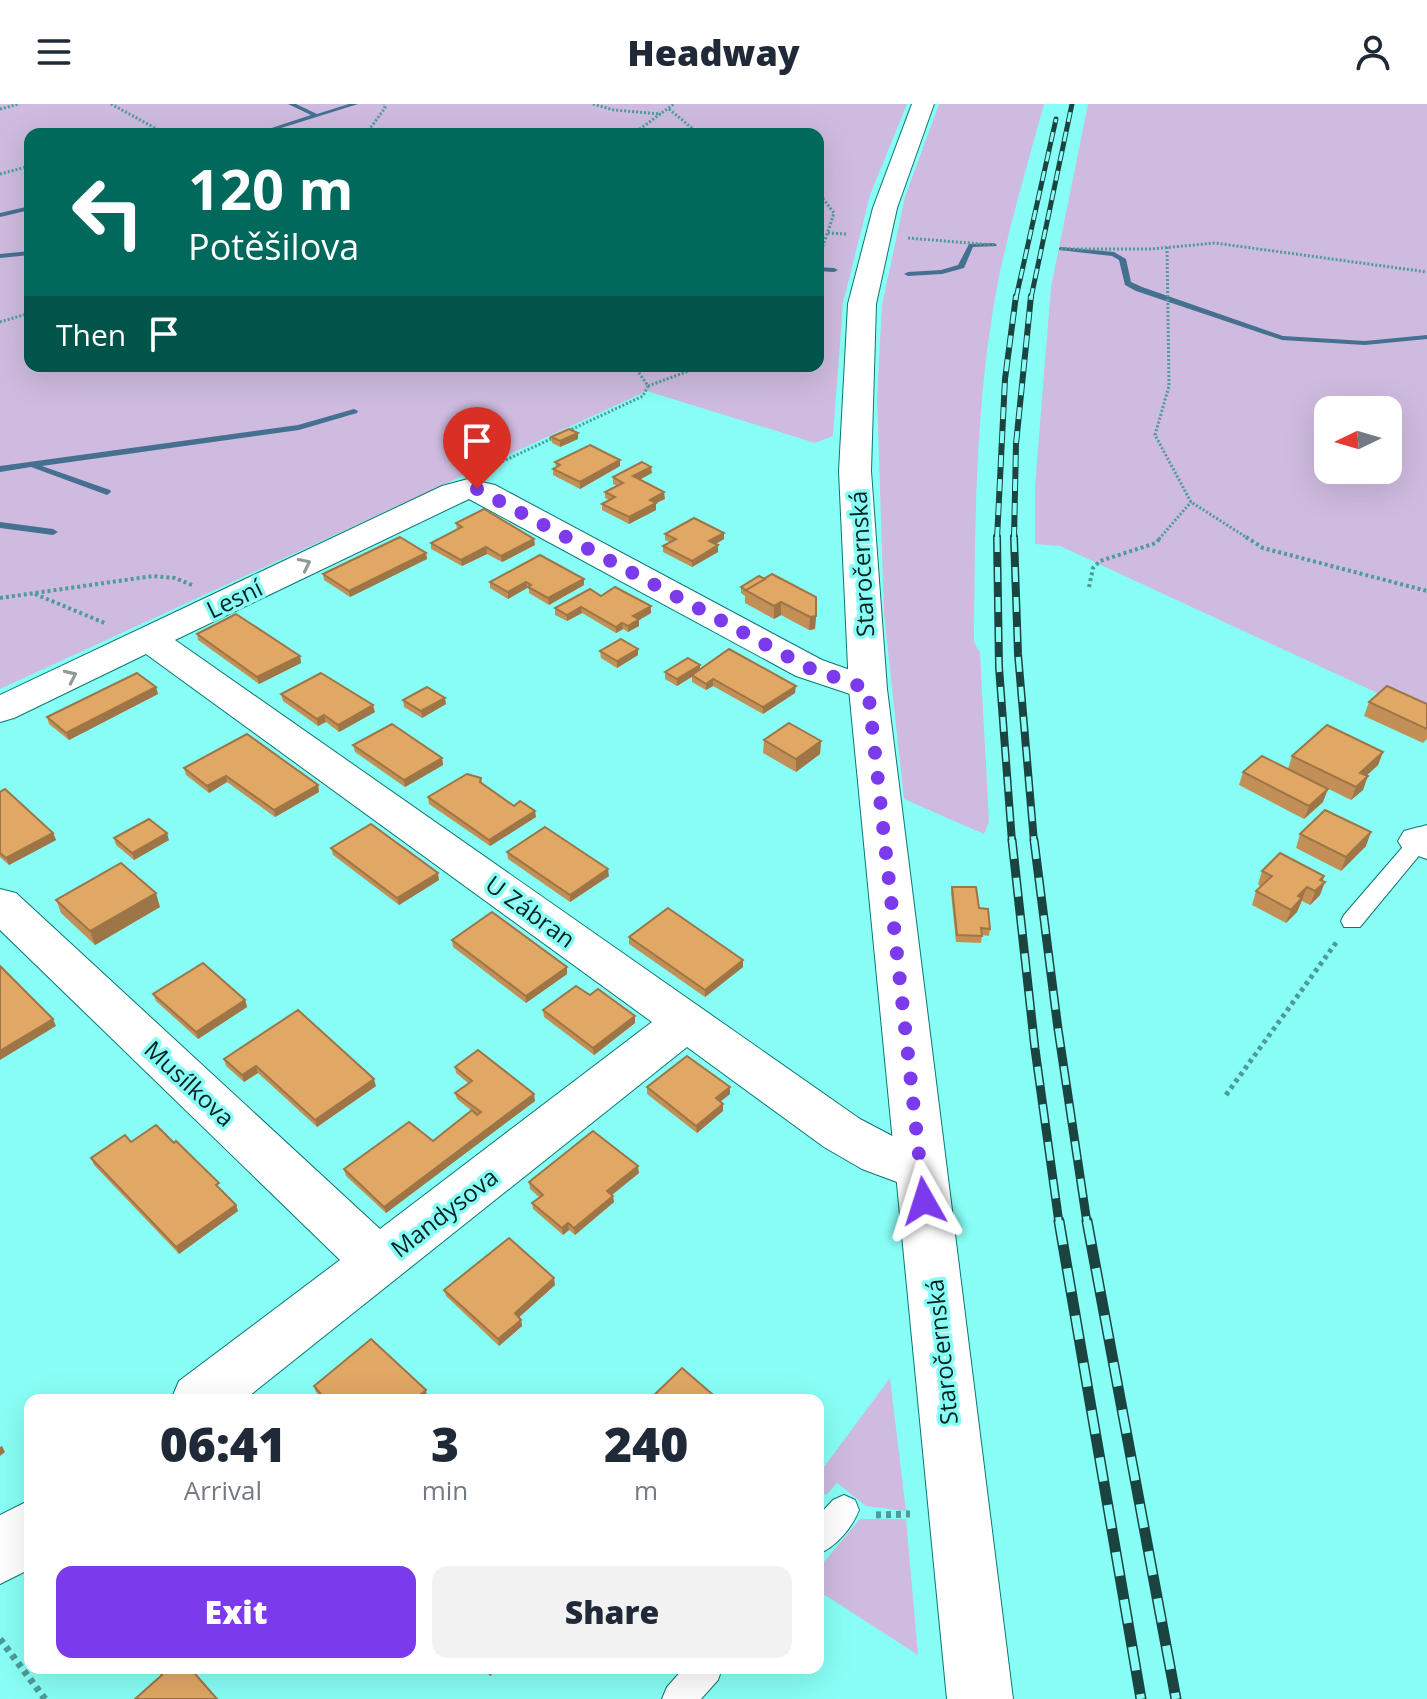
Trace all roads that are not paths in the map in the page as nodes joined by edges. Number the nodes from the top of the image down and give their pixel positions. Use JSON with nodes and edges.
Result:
{"nodes":[{"id":1,"x":923,"y":104,"type":"edge"},
{"id":2,"x":130,"y":632,"type":"junction"},
{"id":3,"x":868,"y":689,"type":"junction"},
{"id":4,"x":0,"y":710,"type":"edge"},
{"id":5,"x":1424,"y":839,"type":"edge"},
{"id":6,"x":0,"y":904,"type":"edge"},
{"id":7,"x":1352,"y":921,"type":"road end"},
{"id":8,"x":686,"y":1022,"type":"junction"},
{"id":9,"x":921,"y":1170,"type":"junction"},
{"id":10,"x":379,"y":1263,"type":"junction"},
{"id":11,"x":208,"y":1394,"type":"edge"},
{"id":12,"x":844,"y":1510,"type":"dead end"},
{"id":13,"x":824,"y":1532,"type":"edge"},
{"id":14,"x":24,"y":1535,"type":"edge"},
{"id":15,"x":0,"y":1553,"type":"edge"},
{"id":16,"x":701,"y":1674,"type":"edge"},
{"id":17,"x":679,"y":1699,"type":"edge"},
{"id":18,"x":980,"y":1699,"type":"edge"}],
"edges":[{"from":1,"to":3,"type":"street","name":"Staročernská"},
{"from":2,"to":3,"type":"street","name":"Lesní","one_way":true},
{"from":4,"to":2,"type":"street","name":"Lesní","one_way":true},
{"from":2,"to":8,"type":"street","name":"U Zábran"},
{"from":3,"to":9,"type":"street","name":"Staročernská"},
{"from":5,"to":7,"type":"lane"},
{"from":6,"to":10,"type":"street","name":"Musílkova"},
{"from":8,"to":9,"type":"street","name":"U Zábran"},
{"from":8,"to":10,"type":"street","name":"Mandysova"},
{"from":9,"to":18,"type":"street","name":"Staročernská"},
{"from":10,"to":11,"type":"street","name":"Mandysova"},
{"from":12,"to":13,"type":"lane"},
{"from":14,"to":15,"type":"street"},
{"from":16,"to":17,"type":"lane"}]}
